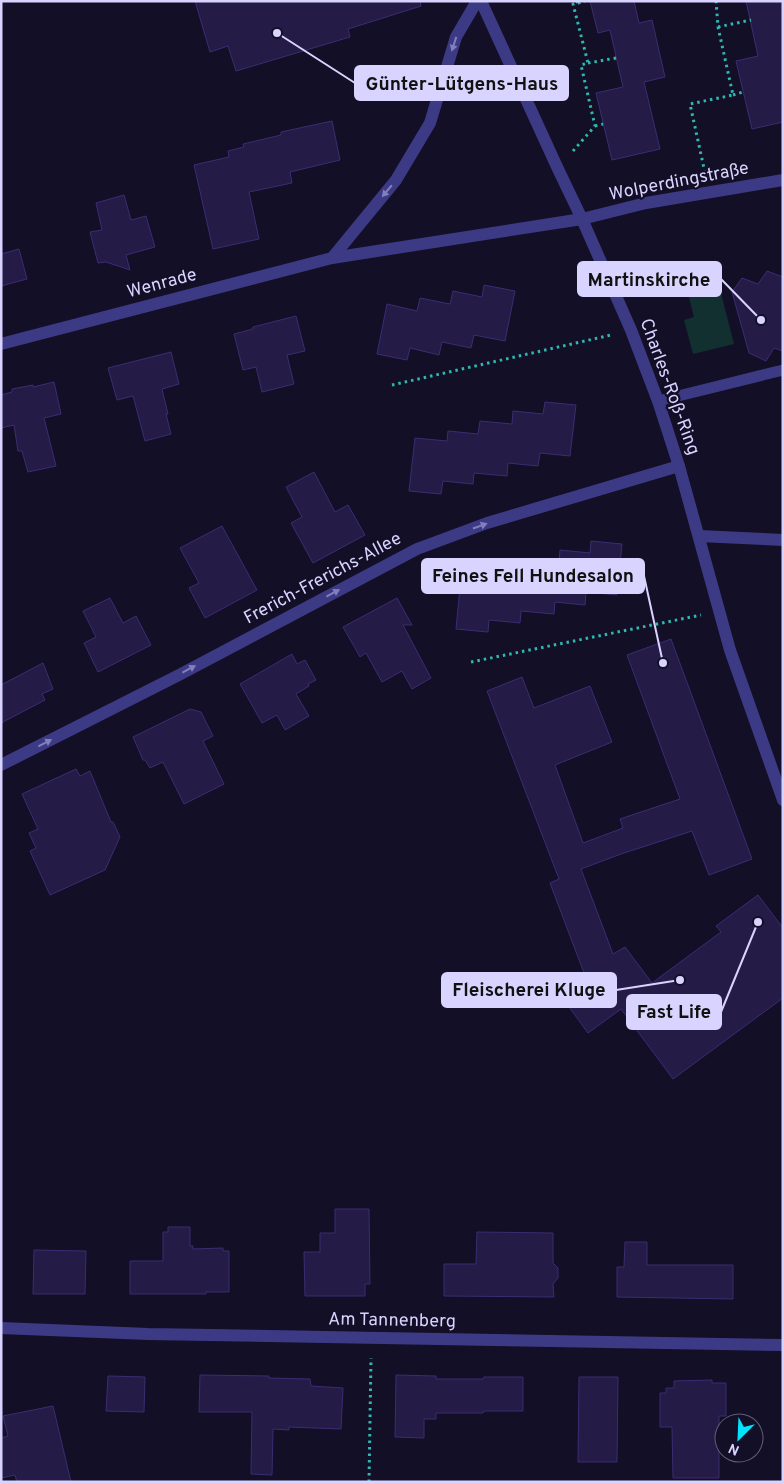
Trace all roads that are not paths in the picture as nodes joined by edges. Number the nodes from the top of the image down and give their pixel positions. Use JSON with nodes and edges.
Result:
{"nodes":[{"id":1,"x":477,"y":1,"type":"edge"},
{"id":2,"x":482,"y":1,"type":"edge"},
{"id":3,"x":783,"y":180,"type":"edge"},
{"id":4,"x":582,"y":219,"type":"junction"},
{"id":5,"x":332,"y":258,"type":"junction"},
{"id":6,"x":1,"y":344,"type":"edge"},
{"id":7,"x":783,"y":370,"type":"edge"},
{"id":8,"x":658,"y":401,"type":"junction"},
{"id":9,"x":679,"y":466,"type":"junction"},
{"id":10,"x":699,"y":536,"type":"junction"},
{"id":11,"x":783,"y":540,"type":"edge"},
{"id":12,"x":1,"y":766,"type":"edge"},
{"id":13,"x":783,"y":800,"type":"edge"},
{"id":14,"x":1,"y":1328,"type":"edge"},
{"id":15,"x":783,"y":1345,"type":"edge"}],
"edges":[{"from":1,"to":5,"type":"street","one_way":true},
{"from":2,"to":4,"type":"street","name":"Charles-Roß-Ring"},
{"from":3,"to":4,"type":"street","name":"Wolperdingstraße"},
{"from":4,"to":5,"type":"street","name":"Wenrade"},
{"from":4,"to":8,"type":"street","name":"Charles-Roß-Ring"},
{"from":5,"to":6,"type":"street","name":"Wenrade"},
{"from":7,"to":8,"type":"lane"},
{"from":8,"to":9,"type":"street","name":"Charles-Roß-Ring"},
{"from":9,"to":10,"type":"street","name":"Charles-Roß-Ring"},
{"from":12,"to":9,"type":"street","name":"Frerich-Frerichs-Allee","one_way":true},
{"from":10,"to":11,"type":"street"},
{"from":10,"to":13,"type":"street","name":"Charles-Roß-Ring"},
{"from":14,"to":15,"type":"street","name":"Am Tannenberg"}]}
